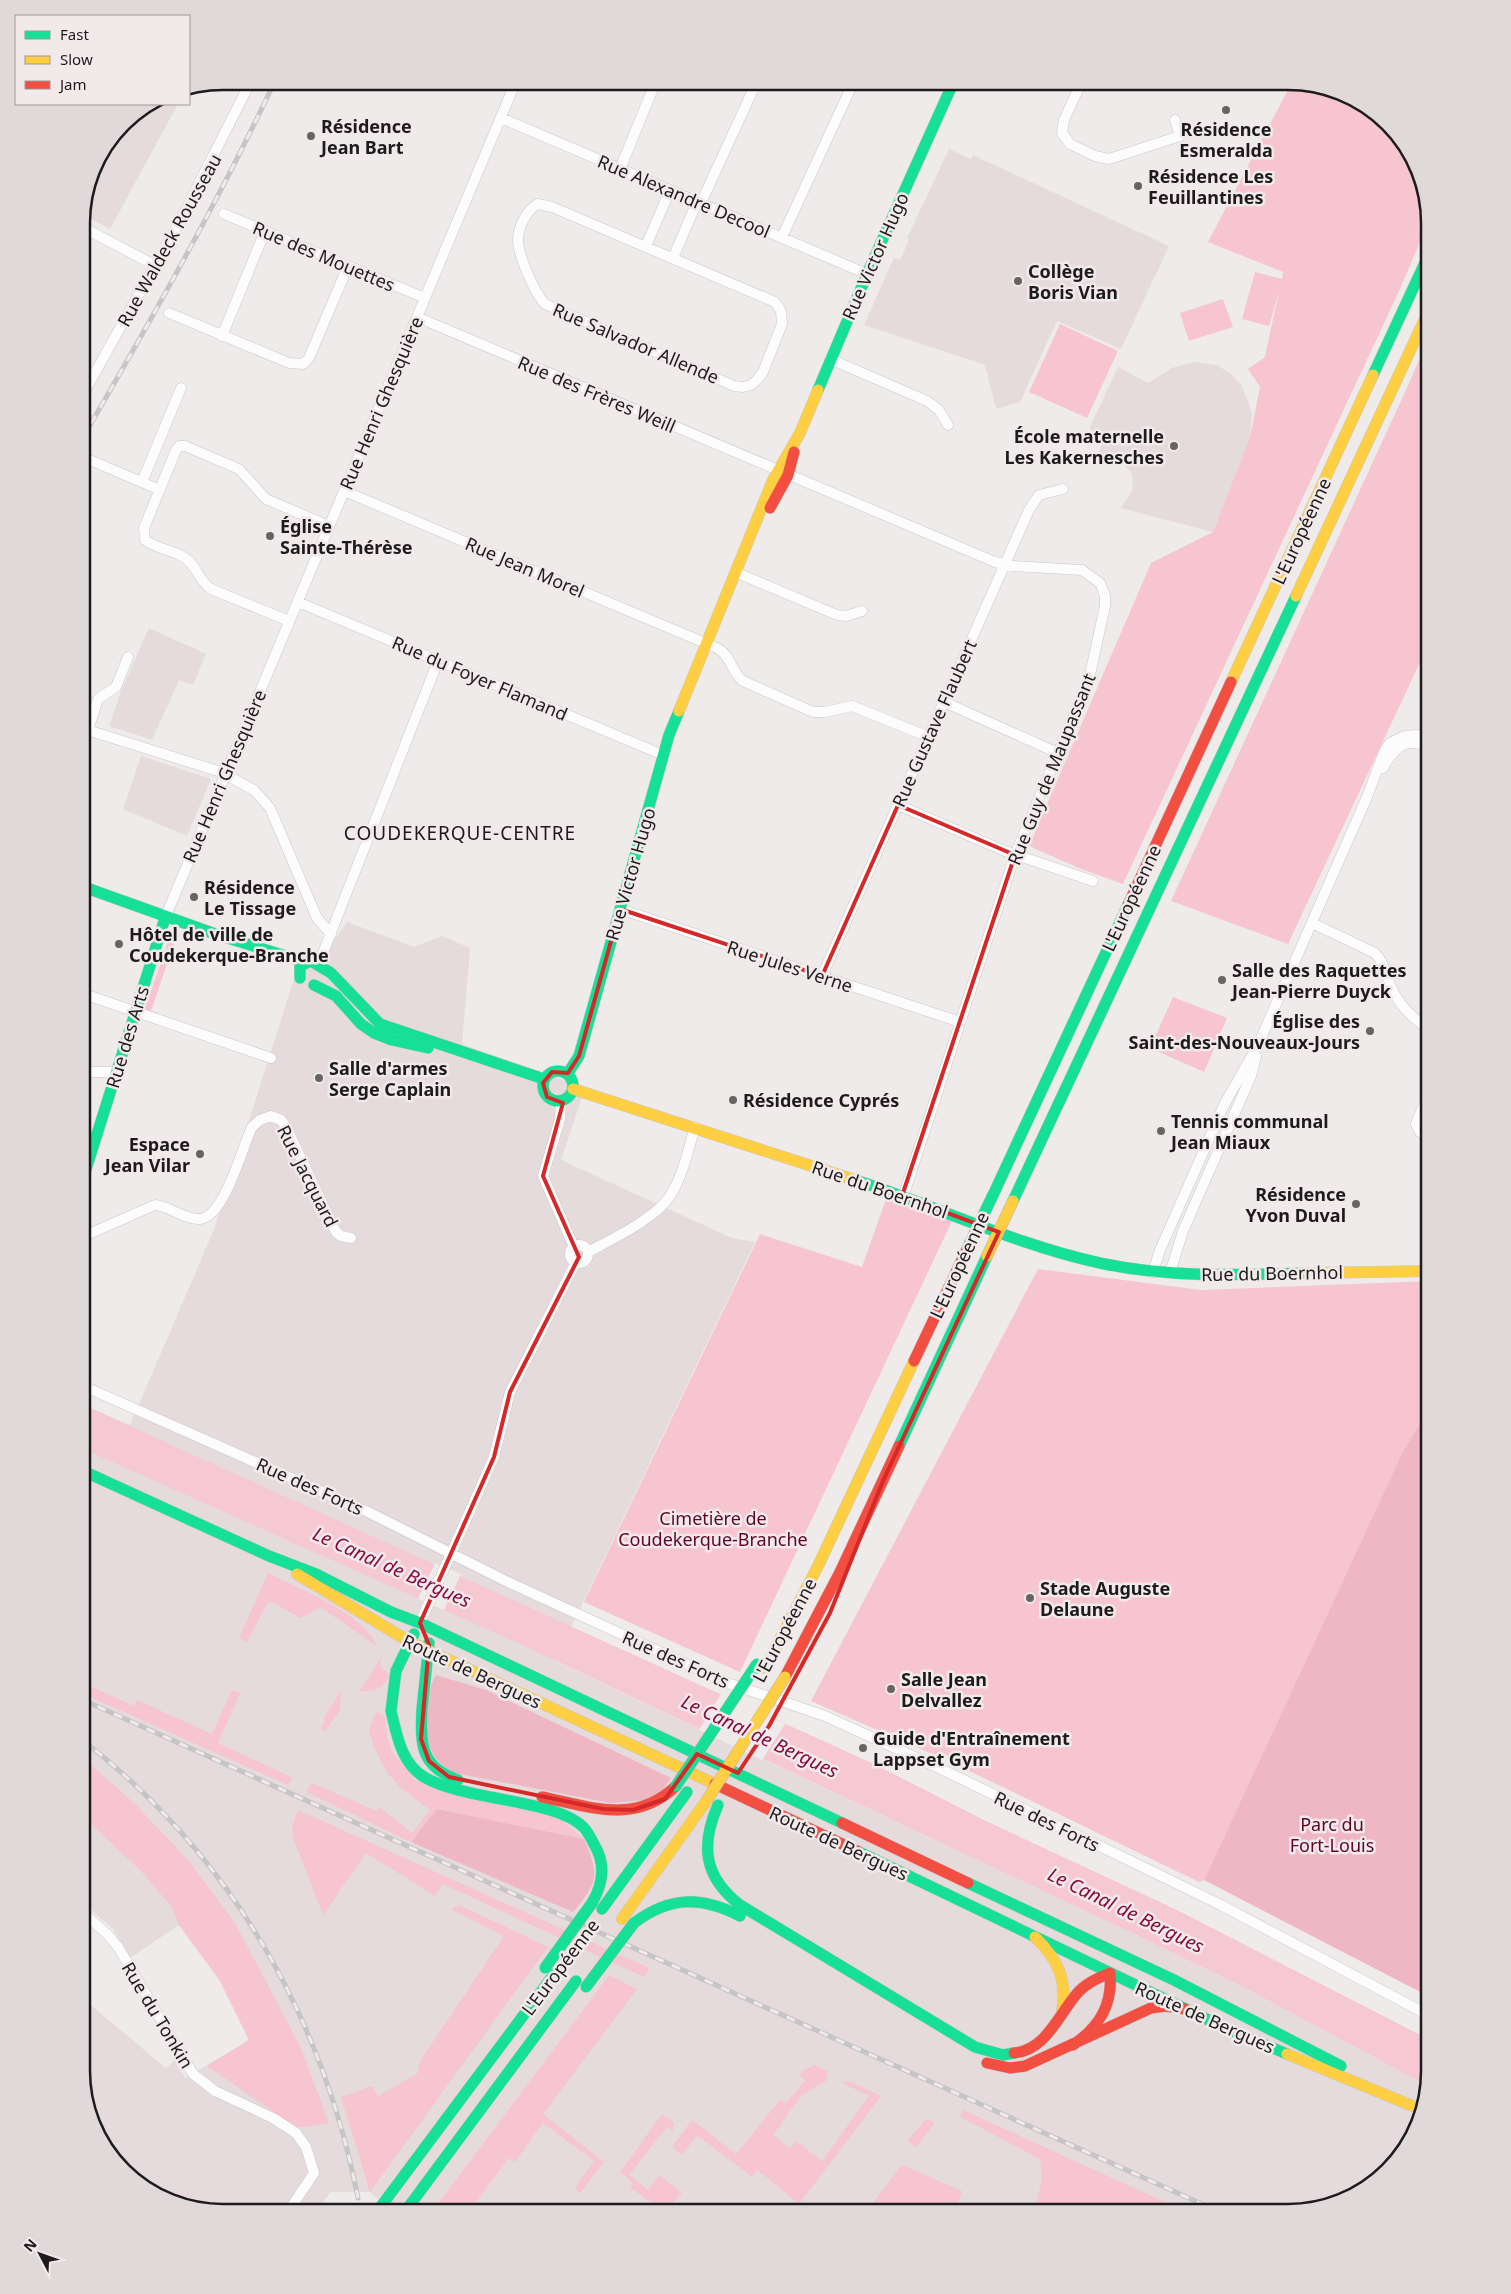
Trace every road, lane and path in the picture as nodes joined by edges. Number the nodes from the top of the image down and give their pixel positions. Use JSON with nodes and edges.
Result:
{"nodes":[{"id":1,"x":247,"y":90,"type":"edge"},
{"id":2,"x":512,"y":90,"type":"edge"},
{"id":3,"x":652,"y":90,"type":"edge"},
{"id":4,"x":753,"y":90,"type":"edge"},
{"id":5,"x":850,"y":90,"type":"edge"},
{"id":6,"x":950,"y":90,"type":"edge"},
{"id":7,"x":1078,"y":90,"type":"edge"},
{"id":8,"x":501,"y":118,"type":"junction"},
{"id":9,"x":1175,"y":120,"type":"dead end"},
{"id":10,"x":620,"y":169,"type":"junction"},
{"id":11,"x":670,"y":190,"type":"junction"},
{"id":12,"x":699,"y":202,"type":"junction"},
{"id":13,"x":224,"y":214,"type":"dead end"},
{"id":14,"x":90,"y":231,"type":"edge"},
{"id":15,"x":265,"y":231,"type":"junction"},
{"id":16,"x":782,"y":237,"type":"junction"},
{"id":17,"x":646,"y":246,"type":"junction"},
{"id":18,"x":673,"y":258,"type":"junction"},
{"id":19,"x":156,"y":266,"type":"junction"},
{"id":20,"x":348,"y":266,"type":"junction"},
{"id":21,"x":1421,"y":271,"type":"edge"},
{"id":22,"x":867,"y":274,"type":"junction"},
{"id":23,"x":425,"y":298,"type":"junction"},
{"id":24,"x":169,"y":314,"type":"dead end"},
{"id":25,"x":417,"y":317,"type":"junction"},
{"id":26,"x":1421,"y":327,"type":"edge"},
{"id":27,"x":222,"y":336,"type":"junction"},
{"id":28,"x":830,"y":359,"type":"junction"},
{"id":29,"x":90,"y":382,"type":"edge"},
{"id":30,"x":181,"y":388,"type":"dead end"},
{"id":31,"x":948,"y":425,"type":"dead end"},
{"id":32,"x":90,"y":460,"type":"dead end"},
{"id":33,"x":783,"y":473,"type":"junction"},
{"id":34,"x":142,"y":482,"type":"junction"},
{"id":35,"x":1063,"y":488,"type":"dead end"},
{"id":36,"x":160,"y":490,"type":"junction"},
{"id":37,"x":344,"y":491,"type":"junction"},
{"id":38,"x":329,"y":526,"type":"junction"},
{"id":39,"x":1005,"y":565,"type":"junction"},
{"id":40,"x":738,"y":574,"type":"junction"},
{"id":41,"x":298,"y":602,"type":"junction"},
{"id":42,"x":862,"y":611,"type":"dead end"},
{"id":43,"x":290,"y":621,"type":"junction"},
{"id":44,"x":708,"y":644,"type":"junction"},
{"id":45,"x":128,"y":657,"type":"dead end"},
{"id":46,"x":438,"y":661,"type":"junction"},
{"id":47,"x":944,"y":702,"type":"junction"},
{"id":48,"x":90,"y":717,"type":"edge"},
{"id":49,"x":90,"y":731,"type":"edge"},
{"id":50,"x":1421,"y":736,"type":"edge"},
{"id":51,"x":929,"y":737,"type":"junction"},
{"id":52,"x":1406,"y":739,"type":"junction"},
{"id":53,"x":1421,"y":744,"type":"edge"},
{"id":54,"x":1058,"y":753,"type":"junction"},
{"id":55,"x":663,"y":755,"type":"junction"},
{"id":56,"x":225,"y":774,"type":"junction"},
{"id":57,"x":898,"y":805,"type":"junction"},
{"id":58,"x":1015,"y":855,"type":"junction"},
{"id":59,"x":1093,"y":881,"type":"dead end"},
{"id":60,"x":90,"y":889,"type":"edge"},
{"id":61,"x":90,"y":899,"type":"edge"},
{"id":62,"x":620,"y":909,"type":"junction"},
{"id":63,"x":165,"y":918,"type":"junction"},
{"id":64,"x":1312,"y":923,"type":"junction"},
{"id":65,"x":331,"y":934,"type":"junction"},
{"id":66,"x":233,"y":942,"type":"junction"},
{"id":67,"x":305,"y":962,"type":"junction"},
{"id":68,"x":320,"y":964,"type":"junction"},
{"id":69,"x":822,"y":976,"type":"junction"},
{"id":70,"x":300,"y":978,"type":"junction"},
{"id":71,"x":314,"y":985,"type":"junction"},
{"id":72,"x":90,"y":996,"type":"edge"},
{"id":73,"x":134,"y":1011,"type":"junction"},
{"id":74,"x":960,"y":1022,"type":"junction"},
{"id":75,"x":1421,"y":1024,"type":"edge"},
{"id":76,"x":1258,"y":1045,"type":"junction"},
{"id":77,"x":271,"y":1058,"type":"dead end"},
{"id":78,"x":480,"y":1058,"type":"junction"},
{"id":79,"x":90,"y":1072,"type":"edge"},
{"id":80,"x":115,"y":1072,"type":"junction"},
{"id":81,"x":568,"y":1073,"type":"junction"},
{"id":82,"x":544,"y":1079,"type":"junction"},
{"id":83,"x":573,"y":1089,"type":"junction"},
{"id":84,"x":561,"y":1101,"type":"junction"},
{"id":85,"x":1421,"y":1108,"type":"edge"},
{"id":86,"x":695,"y":1127,"type":"junction"},
{"id":87,"x":1421,"y":1132,"type":"edge"},
{"id":88,"x":90,"y":1155,"type":"edge"},
{"id":89,"x":903,"y":1196,"type":"junction"},
{"id":90,"x":90,"y":1233,"type":"edge"},
{"id":91,"x":351,"y":1238,"type":"dead end"},
{"id":92,"x":574,"y":1248,"type":"junction"},
{"id":93,"x":588,"y":1252,"type":"junction"},
{"id":94,"x":576,"y":1262,"type":"junction"},
{"id":95,"x":1421,"y":1271,"type":"edge"},
{"id":96,"x":1153,"y":1272,"type":"junction"},
{"id":97,"x":1170,"y":1273,"type":"junction"},
{"id":98,"x":90,"y":1389,"type":"edge"},
{"id":99,"x":90,"y":1474,"type":"edge"},
{"id":100,"x":452,"y":1554,"type":"junction"},
{"id":101,"x":269,"y":1556,"type":"junction"},
{"id":102,"x":420,"y":1623,"type":"junction"},
{"id":103,"x":410,"y":1642,"type":"junction"},
{"id":104,"x":429,"y":1651,"type":"junction"},
{"id":105,"x":761,"y":1666,"type":"junction"},
{"id":106,"x":789,"y":1681,"type":"junction"},
{"id":107,"x":778,"y":1712,"type":"dead end"},
{"id":108,"x":735,"y":1718,"type":"dead end"},
{"id":109,"x":716,"y":1748,"type":"dead end"},
{"id":110,"x":747,"y":1760,"type":"dead end"},
{"id":111,"x":90,"y":1919,"type":"edge"},
{"id":112,"x":619,"y":1923,"type":"dead end"},
{"id":113,"x":1076,"y":1933,"type":"junction"},
{"id":114,"x":1035,"y":1937,"type":"junction"},
{"id":115,"x":604,"y":1942,"type":"dead end"},
{"id":116,"x":550,"y":1970,"type":"junction"},
{"id":117,"x":1110,"y":1973,"type":"junction"},
{"id":118,"x":581,"y":1984,"type":"junction"},
{"id":119,"x":1185,"y":2009,"type":"junction"},
{"id":120,"x":1421,"y":2011,"type":"edge"},
{"id":121,"x":1256,"y":2021,"type":"junction"},
{"id":122,"x":1058,"y":2022,"type":"junction"},
{"id":123,"x":1073,"y":2045,"type":"junction"},
{"id":124,"x":1415,"y":2107,"type":"edge"},
{"id":125,"x":1416,"y":2107,"type":"edge"},
{"id":126,"x":418,"y":2156,"type":"junction"},
{"id":127,"x":293,"y":2204,"type":"edge"},
{"id":128,"x":378,"y":2204,"type":"edge"},
{"id":129,"x":382,"y":2204,"type":"edge"},
{"id":130,"x":412,"y":2204,"type":"edge"}],
"edges":[{"from":1,"to":19,"type":"street","name":"Rue Waldeck Rousseau"},
{"from":2,"to":8,"type":"street","name":"Rue Henri Ghesquière"},
{"from":3,"to":10,"type":"street"},
{"from":4,"to":12,"type":"street"},
{"from":5,"to":16,"type":"street"},
{"from":6,"to":22,"type":"main road","name":"Rue Victor Hugo"},
{"from":7,"to":9,"type":"street"},
{"from":8,"to":10,"type":"street","name":"Rue Alexandre Decool"},
{"from":8,"to":23,"type":"street","name":"Rue Henri Ghesquière"},
{"from":10,"to":11,"type":"street","name":"Rue Alexandre Decool"},
{"from":11,"to":12,"type":"street","name":"Rue Alexandre Decool"},
{"from":11,"to":17,"type":"street"},
{"from":12,"to":16,"type":"street","name":"Rue Alexandre Decool"},
{"from":12,"to":18,"type":"street"},
{"from":13,"to":15,"type":"street","name":"Rue des Mouettes"},
{"from":14,"to":19,"type":"street"},
{"from":15,"to":20,"type":"street","name":"Rue des Mouettes"},
{"from":15,"to":27,"type":"street"},
{"from":16,"to":22,"type":"street","name":"Rue Alexandre Decool"},
{"from":17,"to":18,"type":"street","name":"Rue Salvador Allende"},
{"from":17,"to":18,"type":"street","name":"Rue Salvador Allende"},
{"from":19,"to":29,"type":"street","name":"Rue Waldeck Rousseau"},
{"from":20,"to":23,"type":"street","name":"Rue des Mouettes"},
{"from":20,"to":27,"type":"street"},
{"from":21,"to":105,"type":"main road","name":"L'Européenne","bridge":true},
{"from":22,"to":28,"type":"main road","name":"Rue Victor Hugo"},
{"from":23,"to":25,"type":"street","name":"Rue Henri Ghesquière"},
{"from":24,"to":27,"type":"street"},
{"from":25,"to":33,"type":"street","name":"Rue des Frères Weill"},
{"from":25,"to":37,"type":"street","name":"Rue Henri Ghesquière"},
{"from":26,"to":106,"type":"main road","name":"L'Européenne","bridge":true},
{"from":28,"to":31,"type":"street"},
{"from":28,"to":33,"type":"main road","name":"Rue Victor Hugo"},
{"from":30,"to":34,"type":"street"},
{"from":32,"to":34,"type":"street"},
{"from":33,"to":39,"type":"street","name":"Rue Guy de Maupassant"},
{"from":33,"to":40,"type":"main road","name":"Rue Victor Hugo"},
{"from":34,"to":36,"type":"street"},
{"from":35,"to":39,"type":"street","name":"Rue Gustave Flaubert"},
{"from":36,"to":38,"type":"street"},
{"from":36,"to":43,"type":"street"},
{"from":37,"to":38,"type":"street","name":"Rue Henri Ghesquière"},
{"from":37,"to":44,"type":"street","name":"Rue Jean Morel"},
{"from":38,"to":41,"type":"street","name":"Rue Henri Ghesquière"},
{"from":39,"to":47,"type":"street","name":"Rue Gustave Flaubert"},
{"from":39,"to":54,"type":"street","name":"Rue Guy de Maupassant"},
{"from":40,"to":42,"type":"street"},
{"from":40,"to":44,"type":"main road","name":"Rue Victor Hugo"},
{"from":41,"to":43,"type":"street","name":"Rue Henri Ghesquière"},
{"from":41,"to":46,"type":"street","name":"Rue du Foyer Flamand"},
{"from":43,"to":56,"type":"street","name":"Rue Henri Ghesquière"},
{"from":44,"to":51,"type":"street","name":"Rue Jean Morel"},
{"from":44,"to":55,"type":"main road","name":"Rue Victor Hugo"},
{"from":45,"to":48,"type":"street"},
{"from":46,"to":55,"type":"street","name":"Rue du Foyer Flamand"},
{"from":46,"to":65,"type":"street"},
{"from":47,"to":51,"type":"street","name":"Rue Gustave Flaubert"},
{"from":47,"to":54,"type":"street"},
{"from":49,"to":56,"type":"street"},
{"from":50,"to":52,"type":"street"},
{"from":51,"to":57,"type":"street","name":"Rue Gustave Flaubert"},
{"from":52,"to":53,"type":"street"},
{"from":52,"to":64,"type":"street"},
{"from":54,"to":58,"type":"street","name":"Rue Guy de Maupassant"},
{"from":55,"to":62,"type":"main road","name":"Rue Victor Hugo"},
{"from":56,"to":63,"type":"street","name":"Rue Henri Ghesquière"},
{"from":56,"to":65,"type":"street"},
{"from":57,"to":58,"type":"street"},
{"from":57,"to":69,"type":"street","name":"Rue Gustave Flaubert"},
{"from":58,"to":59,"type":"street"},
{"from":58,"to":74,"type":"street","name":"Rue Guy de Maupassant"},
{"from":60,"to":63,"type":"main road"},
{"from":61,"to":63,"type":"main road"},
{"from":62,"to":69,"type":"street","name":"Rue Jules Verne"},
{"from":62,"to":81,"type":"main road","name":"Rue Victor Hugo"},
{"from":63,"to":66,"type":"main road"},
{"from":63,"to":73,"type":"main road","name":"Rue des Arts"},
{"from":64,"to":75,"type":"street"},
{"from":64,"to":76,"type":"street"},
{"from":65,"to":68,"type":"street"},
{"from":66,"to":67,"type":"main road"},
{"from":66,"to":70,"type":"main road"},
{"from":67,"to":68,"type":"main road"},
{"from":67,"to":70,"type":"main road"},
{"from":68,"to":71,"type":"main road"},
{"from":68,"to":78,"type":"main road"},
{"from":69,"to":74,"type":"street","name":"Rue Jules Verne"},
{"from":70,"to":71,"type":"main road"},
{"from":71,"to":78,"type":"main road"},
{"from":72,"to":73,"type":"street"},
{"from":73,"to":77,"type":"street"},
{"from":73,"to":80,"type":"main road","name":"Rue des Arts"},
{"from":74,"to":89,"type":"street","name":"Rue Guy de Maupassant"},
{"from":76,"to":96,"type":"street"},
{"from":76,"to":97,"type":"street"},
{"from":78,"to":82,"type":"main road"},
{"from":79,"to":80,"type":"street"},
{"from":80,"to":88,"type":"main road","name":"Rue des Arts"},
{"from":81,"to":82,"type":"main road"},
{"from":81,"to":83,"type":"main road"},
{"from":82,"to":84,"type":"main road"},
{"from":83,"to":84,"type":"main road"},
{"from":83,"to":86,"type":"main road","name":"Rue du Boernhol"},
{"from":84,"to":92,"type":"street"},
{"from":85,"to":87,"type":"street"},
{"from":86,"to":89,"type":"main road","name":"Rue du Boernhol"},
{"from":86,"to":93,"type":"street"},
{"from":89,"to":96,"type":"main road","name":"Rue du Boernhol"},
{"from":90,"to":91,"type":"street","name":"Rue Jacquard"},
{"from":92,"to":93,"type":"street"},
{"from":92,"to":94,"type":"street"},
{"from":93,"to":94,"type":"street"},
{"from":94,"to":100,"type":"street"},
{"from":95,"to":97,"type":"main road","name":"Rue du Boernhol"},
{"from":96,"to":97,"type":"main road","name":"Rue du Boernhol"},
{"from":98,"to":100,"type":"street","name":"Rue des Forts"},
{"from":99,"to":101,"type":"main road","name":"Route de Bergues"},
{"from":100,"to":102,"type":"street"},
{"from":100,"to":120,"type":"street","name":"Rue des Forts"},
{"from":101,"to":102,"type":"main road","name":"Route de Bergues"},
{"from":101,"to":103,"type":"main road","name":"Route de Bergues"},
{"from":102,"to":103,"type":"main road"},
{"from":102,"to":104,"type":"main road"},
{"from":102,"to":113,"type":"main road","name":"Route de Bergues"},
{"from":103,"to":104,"type":"main road","name":"Route de Bergues"},
{"from":103,"to":116,"type":"main road","bridge":true},
{"from":104,"to":105,"type":"main road","bridge":true},
{"from":104,"to":114,"type":"main road","name":"Route de Bergues"},
{"from":105,"to":108,"type":"main road","name":"L'Européenne"},
{"from":106,"to":107,"type":"main road"},
{"from":106,"to":112,"type":"main road","name":"L'Européenne","bridge":true},
{"from":109,"to":116,"type":"main road","name":"L'Européenne"},
{"from":110,"to":122,"type":"main road"},
{"from":111,"to":127,"type":"street","name":"Rue du Tonkin"},
{"from":113,"to":117,"type":"main road"},
{"from":113,"to":121,"type":"main road","name":"Route de Bergues"},
{"from":114,"to":117,"type":"main road","name":"Route de Bergues"},
{"from":114,"to":122,"type":"main road"},
{"from":115,"to":118,"type":"main road","name":"L'Européenne"},
{"from":116,"to":126,"type":"main road","name":"L'Européenne"},
{"from":117,"to":119,"type":"main road","name":"Route de Bergues"},
{"from":117,"to":121,"type":"main road"},
{"from":117,"to":122,"type":"main road"},
{"from":117,"to":123,"type":"main road"},
{"from":118,"to":123,"type":"main road","bridge":true},
{"from":118,"to":130,"type":"main road","name":"L'Européenne"},
{"from":119,"to":123,"type":"main road"},
{"from":119,"to":124,"type":"main road","name":"Route de Bergues"},
{"from":121,"to":125,"type":"main road","name":"Route de Bergues"},
{"from":126,"to":128,"type":"main road"},
{"from":126,"to":129,"type":"main road","name":"L'Européenne"}]}
